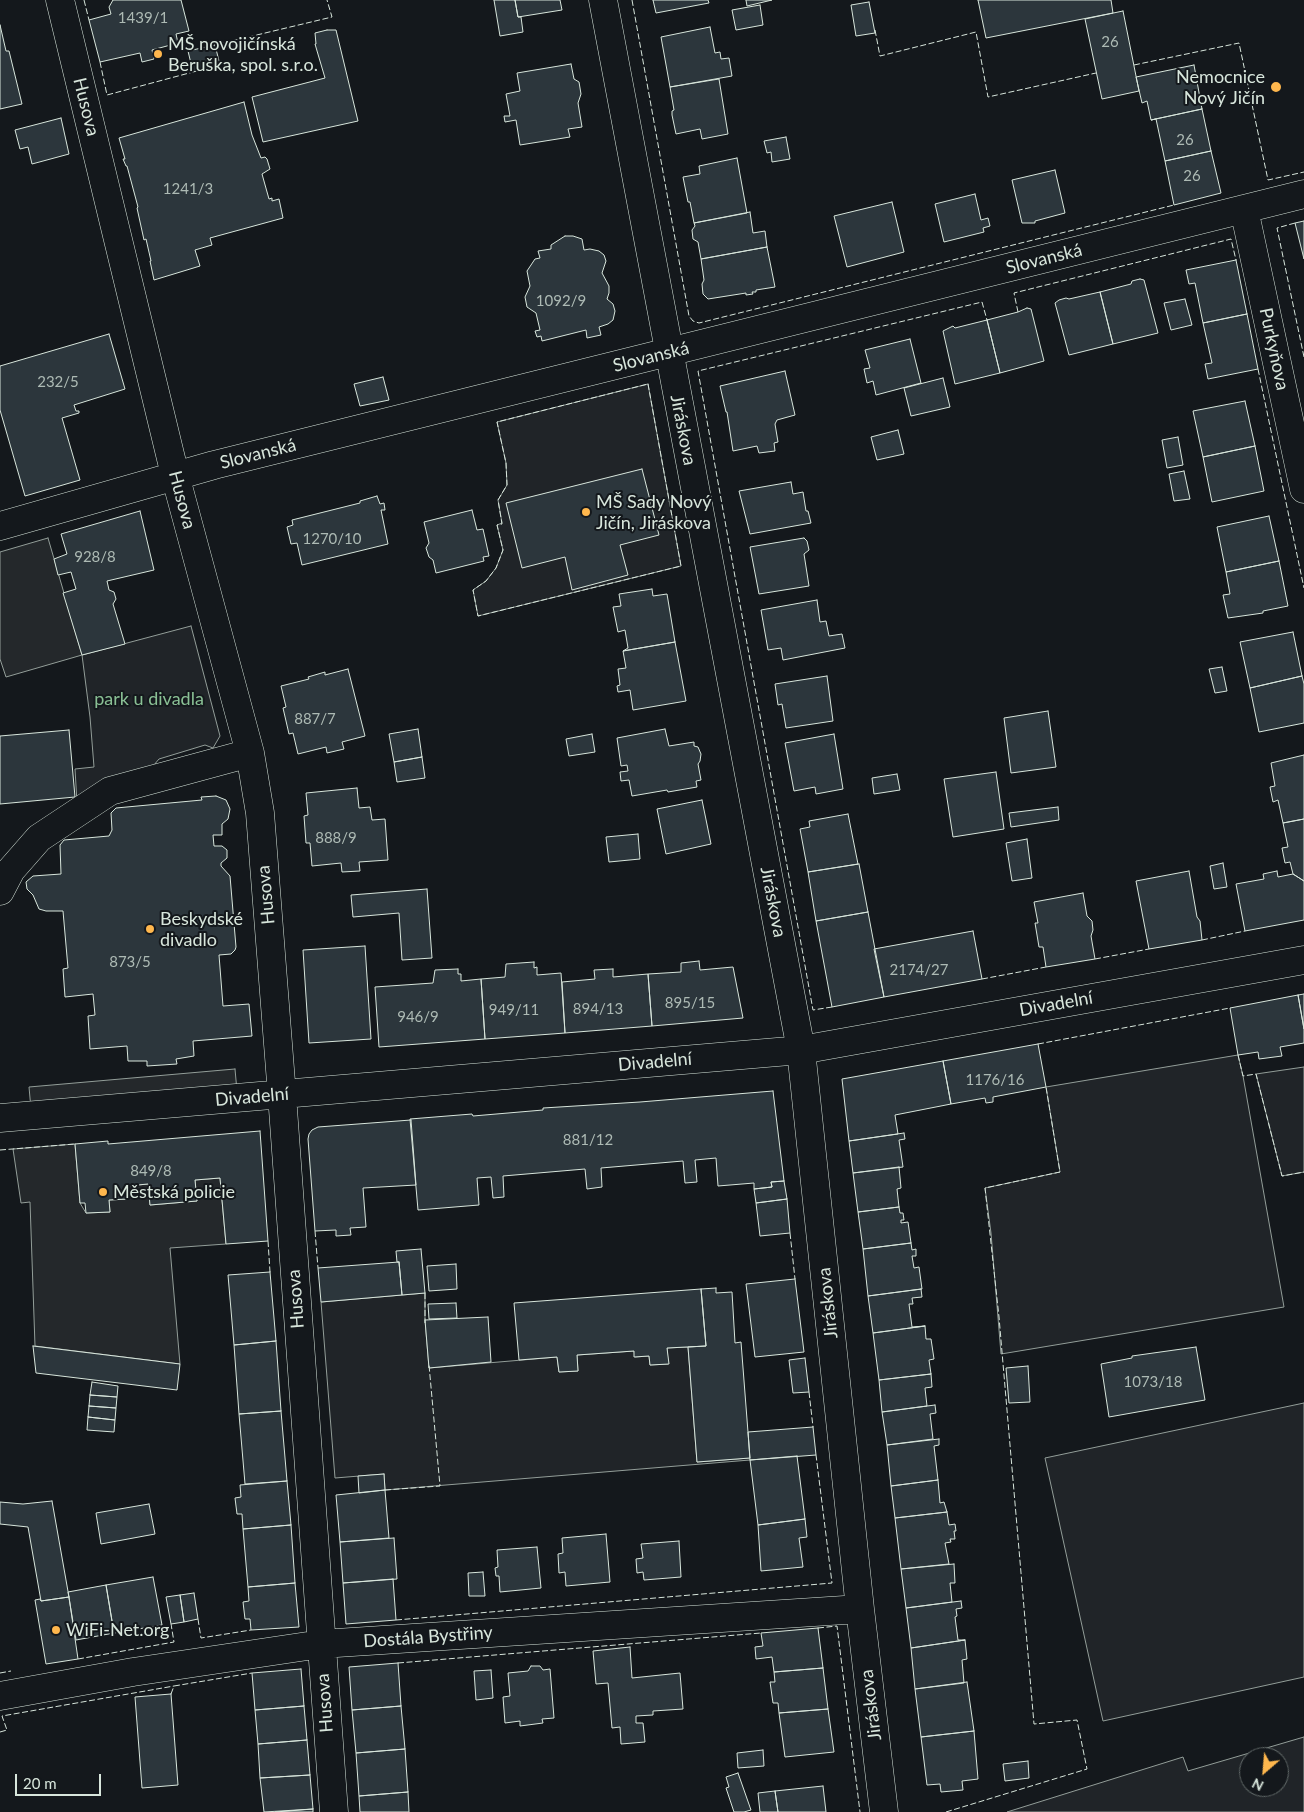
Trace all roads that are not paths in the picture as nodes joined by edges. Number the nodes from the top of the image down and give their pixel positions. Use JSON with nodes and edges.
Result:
{"nodes":[{"id":1,"x":60,"y":0,"type":"edge"},
{"id":2,"x":603,"y":0,"type":"edge"},
{"id":3,"x":1304,"y":194,"type":"edge"},
{"id":4,"x":1244,"y":209,"type":"junction"},
{"id":5,"x":668,"y":352,"type":"junction"},
{"id":6,"x":175,"y":475,"type":"junction"},
{"id":7,"x":1304,"y":490,"type":"edge"},
{"id":8,"x":0,"y":526,"type":"edge"},
{"id":9,"x":250,"y":753,"type":"junction"},
{"id":10,"x":0,"y":891,"type":"edge"},
{"id":11,"x":1304,"y":960,"type":"edge"},
{"id":12,"x":801,"y":1050,"type":"junction"},
{"id":13,"x":282,"y":1095,"type":"junction"},
{"id":14,"x":0,"y":1118,"type":"edge"},
{"id":15,"x":860,"y":1609,"type":"junction"},
{"id":16,"x":321,"y":1644,"type":"junction"},
{"id":17,"x":0,"y":1696,"type":"edge"},
{"id":18,"x":334,"y":1812,"type":"edge"},
{"id":19,"x":884,"y":1812,"type":"edge"}],
"edges":[{"from":1,"to":6,"type":"street","name":"Husova"},
{"from":2,"to":5,"type":"street","name":"Jiráskova"},
{"from":3,"to":4,"type":"street","name":"Slovanská"},
{"from":4,"to":5,"type":"street","name":"Slovanská"},
{"from":4,"to":7,"type":"street","name":"Purkyňova"},
{"from":5,"to":6,"type":"street","name":"Slovanská"},
{"from":5,"to":12,"type":"street","name":"Jiráskova"},
{"from":6,"to":8,"type":"street","name":"Slovanská"},
{"from":6,"to":9,"type":"street","name":"Husova"},
{"from":9,"to":10,"type":"street"},
{"from":9,"to":13,"type":"street","name":"Husova"},
{"from":11,"to":12,"type":"street","name":"Divadelní"},
{"from":12,"to":13,"type":"street","name":"Divadelní"},
{"from":12,"to":15,"type":"street","name":"Jiráskova"},
{"from":13,"to":14,"type":"street","name":"Divadelní"},
{"from":13,"to":16,"type":"street","name":"Husova"},
{"from":15,"to":16,"type":"street","name":"Dostála Bystřiny"},
{"from":15,"to":19,"type":"street","name":"Jiráskova"},
{"from":16,"to":17,"type":"street","name":"Dostála Bystřiny"},
{"from":16,"to":18,"type":"street","name":"Husova"}]}
